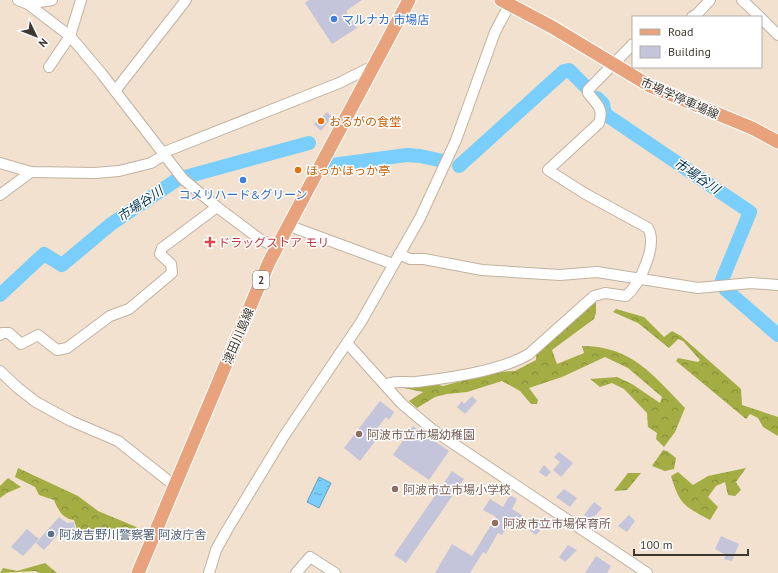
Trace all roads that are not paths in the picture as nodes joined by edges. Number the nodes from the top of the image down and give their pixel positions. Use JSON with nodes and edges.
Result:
{"nodes":[{"id":1,"x":18,"y":0,"type":"edge"},
{"id":2,"x":52,"y":0,"type":"edge"},
{"id":3,"x":81,"y":0,"type":"edge"},
{"id":4,"x":186,"y":0,"type":"edge"},
{"id":5,"x":409,"y":0,"type":"edge"},
{"id":6,"x":710,"y":0,"type":"edge"},
{"id":7,"x":742,"y":0,"type":"edge"},
{"id":8,"x":508,"y":2,"type":"edge"},
{"id":9,"x":28,"y":4,"type":"junction"},
{"id":10,"x":694,"y":16,"type":"edge"},
{"id":11,"x":758,"y":16,"type":"edge"},
{"id":12,"x":762,"y":20,"type":"edge"},
{"id":13,"x":70,"y":36,"type":"junction"},
{"id":14,"x":778,"y":36,"type":"edge"},
{"id":15,"x":632,"y":45,"type":"edge"},
{"id":16,"x":613,"y":65,"type":"junction"},
{"id":17,"x":373,"y":66,"type":"junction"},
{"id":18,"x":49,"y":67,"type":"dead end"},
{"id":19,"x":115,"y":91,"type":"junction"},
{"id":20,"x":778,"y":142,"type":"edge"},
{"id":21,"x":163,"y":154,"type":"junction"},
{"id":22,"x":0,"y":163,"type":"edge"},
{"id":23,"x":31,"y":172,"type":"junction"},
{"id":24,"x":0,"y":195,"type":"edge"},
{"id":25,"x":217,"y":207,"type":"junction"},
{"id":26,"x":287,"y":225,"type":"junction"},
{"id":27,"x":277,"y":247,"type":"junction"},
{"id":28,"x":399,"y":254,"type":"junction"},
{"id":29,"x":393,"y":264,"type":"junction"},
{"id":30,"x":641,"y":278,"type":"junction"},
{"id":31,"x":778,"y":285,"type":"edge"},
{"id":32,"x":0,"y":335,"type":"edge"},
{"id":33,"x":347,"y":343,"type":"junction"},
{"id":34,"x":0,"y":371,"type":"edge"},
{"id":35,"x":385,"y":385,"type":"junction"},
{"id":36,"x":174,"y":486,"type":"junction"},
{"id":37,"x":138,"y":573,"type":"edge"},
{"id":38,"x":209,"y":573,"type":"edge"},
{"id":39,"x":296,"y":573,"type":"edge"},
{"id":40,"x":335,"y":573,"type":"edge"},
{"id":41,"x":647,"y":573,"type":"edge"}],
"edges":[{"from":1,"to":9,"type":"street"},
{"from":2,"to":9,"type":"street"},
{"from":3,"to":13,"type":"street"},
{"from":4,"to":19,"type":"street"},
{"from":5,"to":17,"type":"main road","name":"津田川島線","number":"2"},
{"from":6,"to":10,"type":"street"},
{"from":7,"to":11,"type":"street"},
{"from":8,"to":16,"type":"main road","name":"市場学停車場線"},
{"from":8,"to":28,"type":"street"},
{"from":9,"to":13,"type":"street"},
{"from":12,"to":14,"type":"street"},
{"from":13,"to":18,"type":"street"},
{"from":13,"to":19,"type":"street"},
{"from":15,"to":16,"type":"street"},
{"from":16,"to":20,"type":"main road","name":"市場学停車場線"},
{"from":16,"to":30,"type":"street"},
{"from":17,"to":21,"type":"street"},
{"from":17,"to":26,"type":"main road","name":"津田川島線","number":"2"},
{"from":19,"to":21,"type":"street"},
{"from":21,"to":23,"type":"street"},
{"from":21,"to":25,"type":"street"},
{"from":22,"to":23,"type":"street"},
{"from":23,"to":24,"type":"street"},
{"from":25,"to":27,"type":"street"},
{"from":25,"to":32,"type":"street"},
{"from":26,"to":27,"type":"main road","name":"津田川島線","number":"2"},
{"from":26,"to":29,"type":"street"},
{"from":27,"to":36,"type":"main road","name":"津田川島線","number":"2"},
{"from":28,"to":29,"type":"street"},
{"from":28,"to":30,"type":"street"},
{"from":29,"to":33,"type":"street"},
{"from":30,"to":31,"type":"street"},
{"from":30,"to":35,"type":"street"},
{"from":33,"to":35,"type":"street"},
{"from":33,"to":38,"type":"street"},
{"from":34,"to":36,"type":"street"},
{"from":35,"to":41,"type":"street"},
{"from":36,"to":37,"type":"main road","name":"津田川島線","number":"2"},
{"from":39,"to":40,"type":"street"}]}
